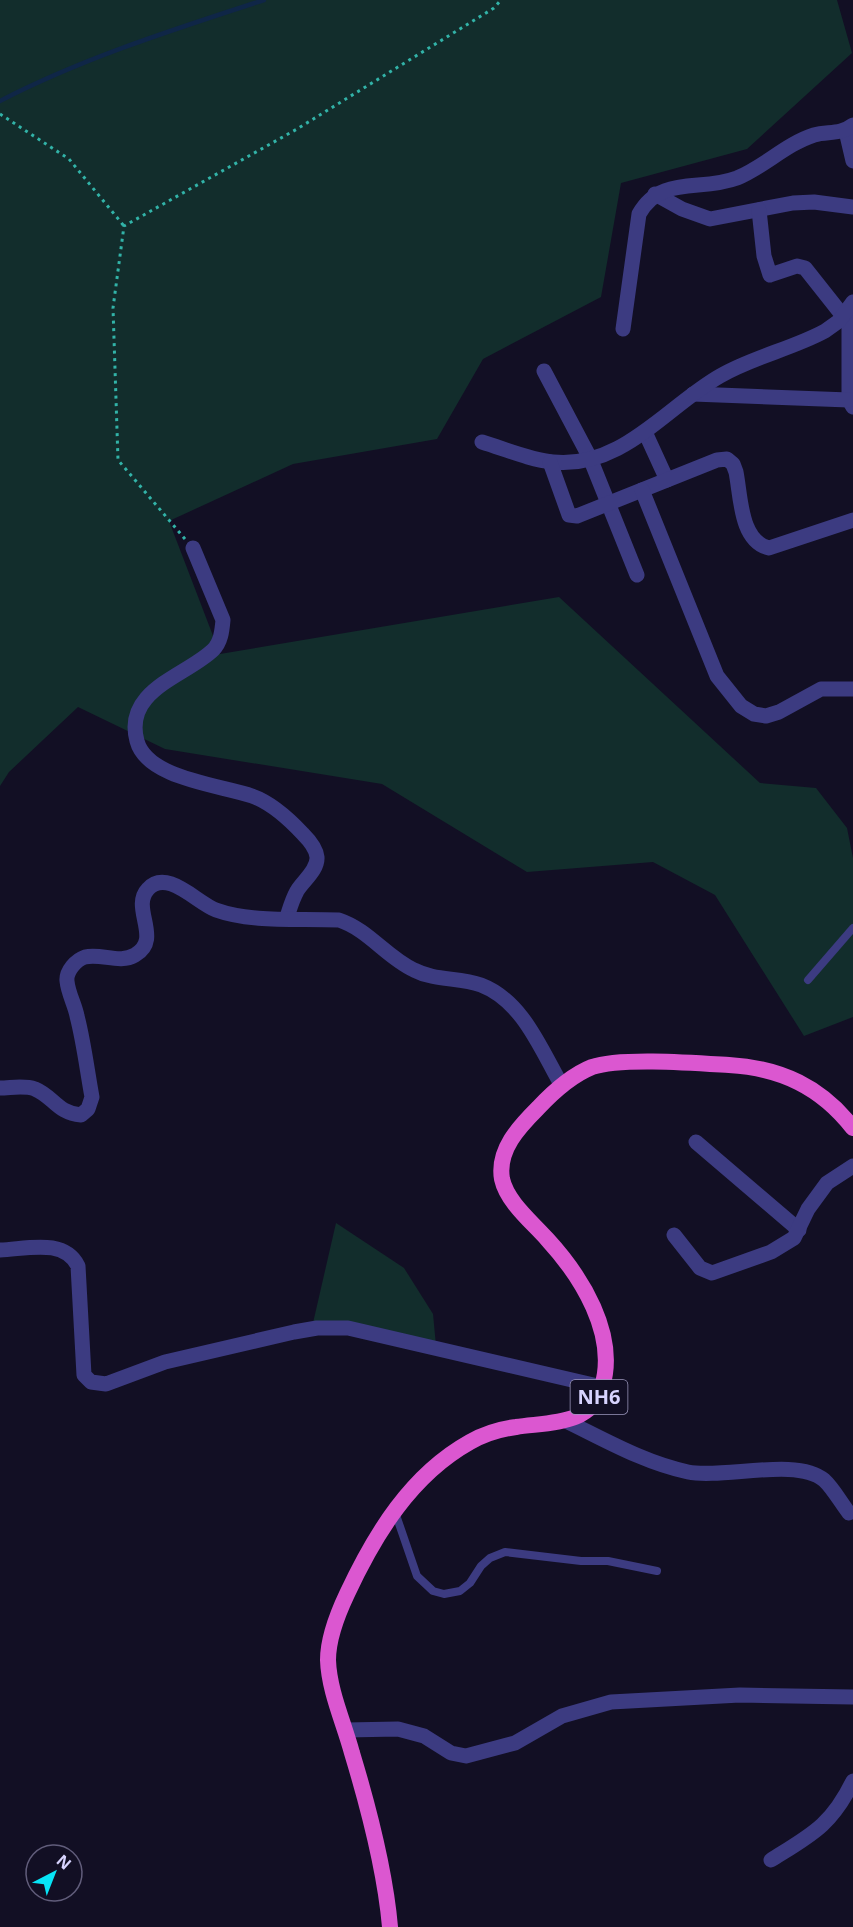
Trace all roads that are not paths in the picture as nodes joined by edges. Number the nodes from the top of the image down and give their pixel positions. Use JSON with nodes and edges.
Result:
{"nodes":[{"id":1,"x":849,"y":128,"type":"edge"},
{"id":2,"x":853,"y":160,"type":"edge"},
{"id":3,"x":655,"y":194,"type":"junction"},
{"id":4,"x":853,"y":207,"type":"edge"},
{"id":5,"x":759,"y":210,"type":"junction"},
{"id":6,"x":848,"y":309,"type":"edge"},
{"id":7,"x":623,"y":329,"type":"dead end"},
{"id":8,"x":544,"y":371,"type":"dead end"},
{"id":9,"x":693,"y":394,"type":"junction"},
{"id":10,"x":851,"y":404,"type":"edge"},
{"id":11,"x":645,"y":432,"type":"junction"},
{"id":12,"x":482,"y":442,"type":"dead end"},
{"id":13,"x":590,"y":458,"type":"junction"},
{"id":14,"x":550,"y":462,"type":"junction"},
{"id":15,"x":667,"y":480,"type":"junction"},
{"id":16,"x":642,"y":490,"type":"junction"},
{"id":17,"x":609,"y":503,"type":"junction"},
{"id":18,"x":853,"y":520,"type":"edge"},
{"id":19,"x":193,"y":548,"type":"road end"},
{"id":20,"x":637,"y":575,"type":"dead end"},
{"id":21,"x":853,"y":689,"type":"edge"},
{"id":22,"x":287,"y":917,"type":"junction"},
{"id":23,"x":853,"y":927,"type":"edge"},
{"id":24,"x":808,"y":980,"type":"dead end"},
{"id":25,"x":562,"y":1086,"type":"junction"},
{"id":26,"x":0,"y":1088,"type":"edge"},
{"id":27,"x":853,"y":1128,"type":"edge"},
{"id":28,"x":696,"y":1142,"type":"dead end"},
{"id":29,"x":853,"y":1166,"type":"edge"},
{"id":30,"x":800,"y":1230,"type":"junction"},
{"id":31,"x":674,"y":1235,"type":"dead end"},
{"id":32,"x":0,"y":1250,"type":"edge"},
{"id":33,"x":602,"y":1387,"type":"junction"},
{"id":34,"x":566,"y":1421,"type":"junction"},
{"id":35,"x":394,"y":1511,"type":"junction"},
{"id":36,"x":849,"y":1513,"type":"dead end"},
{"id":37,"x":657,"y":1571,"type":"dead end"},
{"id":38,"x":853,"y":1696,"type":"edge"},
{"id":39,"x":346,"y":1730,"type":"junction"},
{"id":40,"x":853,"y":1781,"type":"edge"},
{"id":41,"x":771,"y":1860,"type":"dead end"},
{"id":42,"x":390,"y":1927,"type":"edge"}],
"edges":[{"from":1,"to":2,"type":"street"},
{"from":1,"to":3,"type":"street"},
{"from":3,"to":5,"type":"street"},
{"from":3,"to":7,"type":"street"},
{"from":4,"to":5,"type":"street"},
{"from":5,"to":6,"type":"street"},
{"from":6,"to":9,"type":"street"},
{"from":6,"to":10,"type":"street"},
{"from":8,"to":13,"type":"street"},
{"from":9,"to":10,"type":"street"},
{"from":9,"to":11,"type":"street"},
{"from":11,"to":13,"type":"street"},
{"from":11,"to":15,"type":"street"},
{"from":12,"to":14,"type":"street"},
{"from":13,"to":14,"type":"street"},
{"from":13,"to":17,"type":"street"},
{"from":14,"to":17,"type":"street"},
{"from":15,"to":16,"type":"street"},
{"from":15,"to":18,"type":"street"},
{"from":16,"to":17,"type":"street"},
{"from":16,"to":21,"type":"street"},
{"from":17,"to":20,"type":"street"},
{"from":19,"to":22,"type":"street"},
{"from":22,"to":25,"type":"street"},
{"from":22,"to":26,"type":"street"},
{"from":23,"to":24,"type":"lane"},
{"from":25,"to":27,"type":"highway","number":"NH6"},
{"from":25,"to":33,"type":"highway","number":"NH6"},
{"from":28,"to":30,"type":"street"},
{"from":29,"to":30,"type":"street"},
{"from":30,"to":31,"type":"street"},
{"from":32,"to":33,"type":"street"},
{"from":33,"to":34,"type":"highway","number":"NH6"},
{"from":34,"to":35,"type":"highway","number":"NH6"},
{"from":34,"to":36,"type":"street"},
{"from":35,"to":37,"type":"lane"},
{"from":35,"to":39,"type":"highway","number":"NH6"},
{"from":38,"to":39,"type":"street"},
{"from":39,"to":42,"type":"highway","number":"NH6"},
{"from":40,"to":41,"type":"street"}]}
